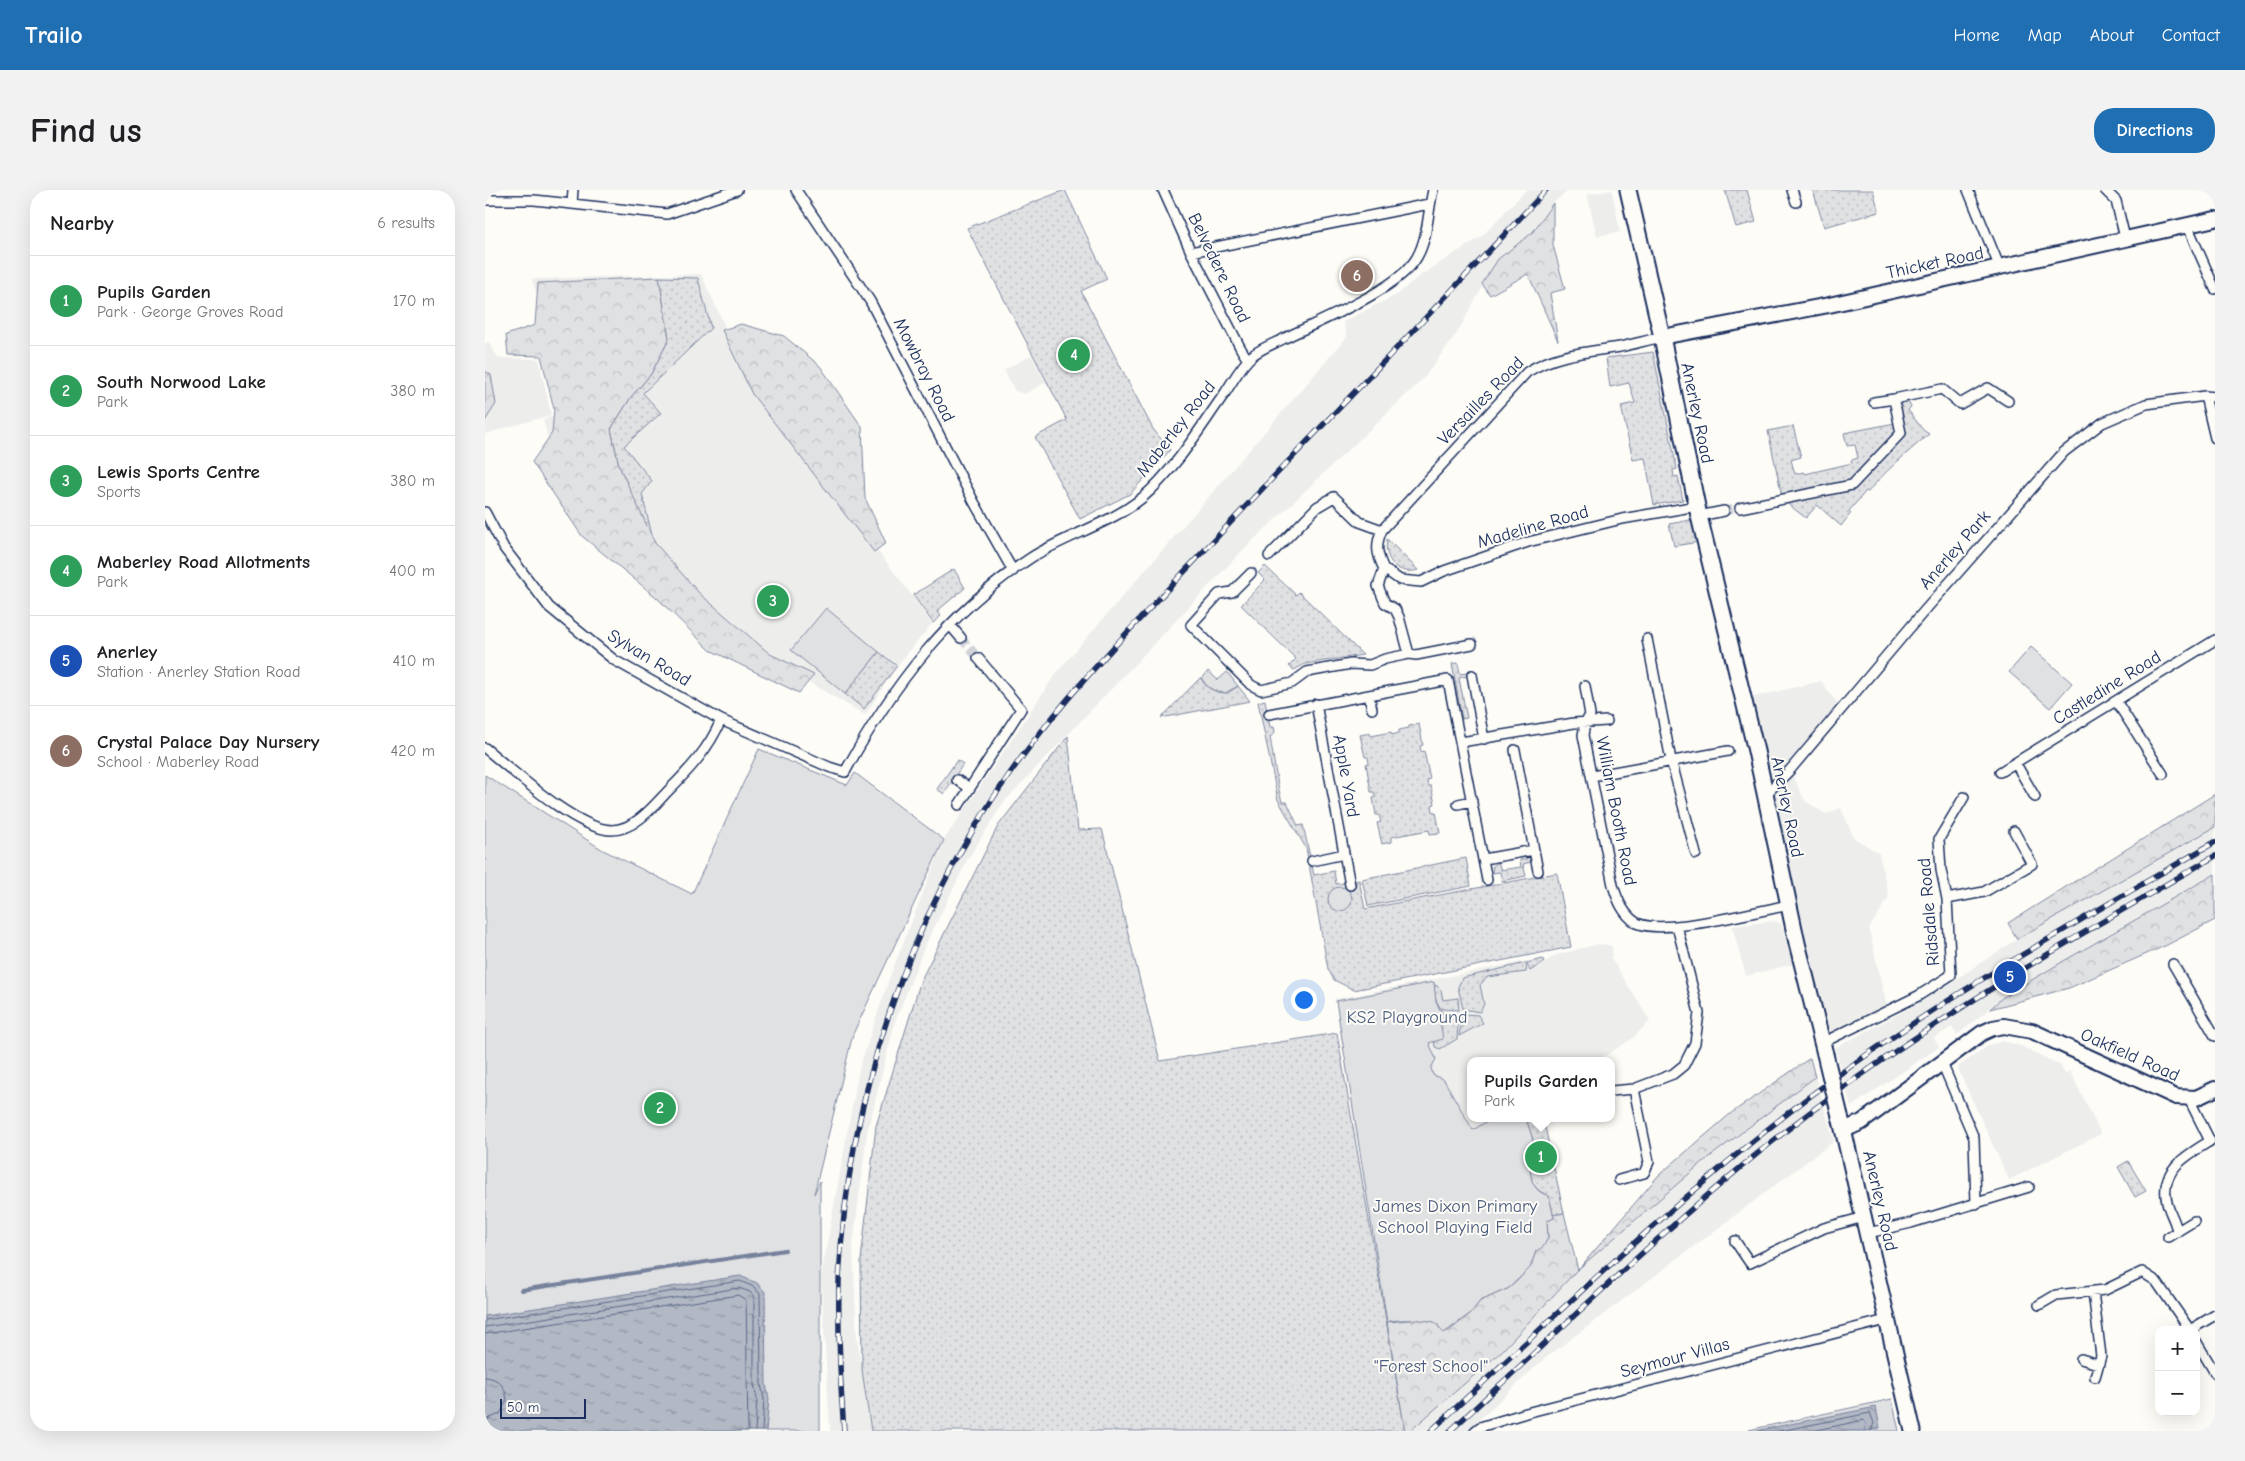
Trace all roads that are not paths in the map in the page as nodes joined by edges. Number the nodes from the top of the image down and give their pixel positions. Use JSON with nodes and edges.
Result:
{"nodes":[{"id":1,"x":573,"y":190,"type":"edge"},
{"id":2,"x":737,"y":190,"type":"edge"},
{"id":3,"x":796,"y":190,"type":"edge"},
{"id":4,"x":1163,"y":190,"type":"edge"},
{"id":5,"x":1433,"y":190,"type":"edge"},
{"id":6,"x":1628,"y":190,"type":"edge"},
{"id":7,"x":1792,"y":190,"type":"edge"},
{"id":8,"x":1968,"y":190,"type":"edge"},
{"id":9,"x":2105,"y":190,"type":"edge"},
{"id":10,"x":485,"y":200,"type":"edge"},
{"id":11,"x":1796,"y":202,"type":"dead end"},
{"id":12,"x":572,"y":204,"type":"junction"},
{"id":13,"x":1429,"y":204,"type":"junction"},
{"id":14,"x":2215,"y":219,"type":"edge"},
{"id":15,"x":2187,"y":225,"type":"junction"},
{"id":16,"x":2125,"y":238,"type":"junction"},
{"id":17,"x":1191,"y":252,"type":"junction"},
{"id":18,"x":2000,"y":268,"type":"junction"},
{"id":19,"x":2215,"y":290,"type":"edge"},
{"id":20,"x":1662,"y":337,"type":"junction"},
{"id":21,"x":1248,"y":360,"type":"junction"},
{"id":22,"x":2205,"y":396,"type":"junction"},
{"id":23,"x":2215,"y":397,"type":"edge"},
{"id":24,"x":1894,"y":398,"type":"junction"},
{"id":25,"x":2008,"y":400,"type":"dead end"},
{"id":26,"x":1874,"y":402,"type":"dead end"},
{"id":27,"x":2215,"y":438,"type":"edge"},
{"id":28,"x":1740,"y":508,"type":"tunnel mouth"},
{"id":29,"x":1698,"y":511,"type":"junction"},
{"id":30,"x":1724,"y":511,"type":"tunnel mouth"},
{"id":31,"x":485,"y":512,"type":"edge"},
{"id":32,"x":1382,"y":530,"type":"junction"},
{"id":33,"x":1269,"y":556,"type":"dead end"},
{"id":34,"x":1383,"y":569,"type":"junction"},
{"id":35,"x":1013,"y":571,"type":"junction"},
{"id":36,"x":1251,"y":573,"type":"dead end"},
{"id":37,"x":950,"y":625,"type":"junction"},
{"id":38,"x":961,"y":638,"type":"tunnel mouth"},
{"id":39,"x":1647,"y":639,"type":"dead end"},
{"id":40,"x":2215,"y":640,"type":"edge"},
{"id":41,"x":1472,"y":644,"type":"dead end"},
{"id":42,"x":1409,"y":654,"type":"junction"},
{"id":43,"x":978,"y":658,"type":"tunnel mouth"},
{"id":44,"x":1472,"y":675,"type":"dead end"},
{"id":45,"x":1585,"y":686,"type":"dead end"},
{"id":46,"x":1369,"y":695,"type":"junction"},
{"id":47,"x":2116,"y":701,"type":"junction"},
{"id":48,"x":1316,"y":704,"type":"junction"},
{"id":49,"x":1372,"y":710,"type":"dead end"},
{"id":50,"x":1269,"y":714,"type":"dead end"},
{"id":51,"x":721,"y":720,"type":"junction"},
{"id":52,"x":1607,"y":721,"type":"dead end"},
{"id":53,"x":1585,"y":724,"type":"junction"},
{"id":54,"x":1484,"y":739,"type":"junction"},
{"id":55,"x":1461,"y":742,"type":"junction"},
{"id":56,"x":485,"y":748,"type":"edge"},
{"id":57,"x":1515,"y":750,"type":"dead end"},
{"id":58,"x":1728,"y":751,"type":"dead end"},
{"id":59,"x":1671,"y":760,"type":"junction"},
{"id":60,"x":2016,"y":764,"type":"junction"},
{"id":61,"x":845,"y":772,"type":"joint"},
{"id":62,"x":2000,"y":772,"type":"dead end"},
{"id":63,"x":2163,"y":774,"type":"dead end"},
{"id":64,"x":1591,"y":776,"type":"junction"},
{"id":65,"x":957,"y":780,"type":"dead end"},
{"id":66,"x":970,"y":788,"type":"junction"},
{"id":67,"x":1764,"y":796,"type":"junction"},
{"id":68,"x":2035,"y":796,"type":"dead end"},
{"id":69,"x":1965,"y":797,"type":"dead end"},
{"id":70,"x":1472,"y":801,"type":"junction"},
{"id":71,"x":1458,"y":804,"type":"dead end"},
{"id":72,"x":959,"y":805,"type":"dead end"},
{"id":73,"x":2014,"y":831,"type":"dead end"},
{"id":74,"x":1534,"y":850,"type":"junction"},
{"id":75,"x":1344,"y":854,"type":"junction"},
{"id":76,"x":1695,"y":854,"type":"dead end"},
{"id":77,"x":1484,"y":859,"type":"junction"},
{"id":78,"x":1312,"y":861,"type":"dead end"},
{"id":79,"x":1538,"y":871,"type":"dead end"},
{"id":80,"x":1487,"y":880,"type":"dead end"},
{"id":81,"x":1350,"y":885,"type":"dead end"},
{"id":82,"x":1947,"y":899,"type":"junction"},
{"id":83,"x":1789,"y":905,"type":"junction"},
{"id":84,"x":1677,"y":926,"type":"junction"},
{"id":85,"x":2173,"y":964,"type":"dead end"},
{"id":86,"x":2215,"y":1036,"type":"edge"},
{"id":87,"x":1824,"y":1048,"type":"junction"},
{"id":88,"x":1942,"y":1064,"type":"junction"},
{"id":89,"x":1633,"y":1088,"type":"junction"},
{"id":90,"x":1615,"y":1090,"type":"edge"},
{"id":91,"x":2215,"y":1090,"type":"edge"},
{"id":92,"x":2189,"y":1099,"type":"junction"},
{"id":93,"x":1842,"y":1123,"type":"junction"},
{"id":94,"x":1619,"y":1180,"type":"dead end"},
{"id":95,"x":2029,"y":1187,"type":"dead end"},
{"id":96,"x":1976,"y":1204,"type":"junction"},
{"id":97,"x":1864,"y":1216,"type":"junction"},
{"id":98,"x":2194,"y":1221,"type":"dead end"},
{"id":99,"x":2177,"y":1232,"type":"junction"},
{"id":100,"x":1868,"y":1233,"type":"junction"},
{"id":101,"x":2168,"y":1237,"type":"dead end"},
{"id":102,"x":1735,"y":1241,"type":"dead end"},
{"id":103,"x":2093,"y":1292,"type":"junction"},
{"id":104,"x":2039,"y":1305,"type":"dead end"},
{"id":105,"x":2215,"y":1315,"type":"edge"},
{"id":106,"x":1886,"y":1320,"type":"junction"},
{"id":107,"x":2187,"y":1326,"type":"edge"},
{"id":108,"x":2197,"y":1326,"type":"edge"},
{"id":109,"x":2200,"y":1348,"type":"edge"},
{"id":110,"x":2081,"y":1359,"type":"dead end"},
{"id":111,"x":2098,"y":1364,"type":"junction"},
{"id":112,"x":2215,"y":1373,"type":"edge"},
{"id":113,"x":2095,"y":1377,"type":"dead end"},
{"id":114,"x":1475,"y":1431,"type":"edge"},
{"id":115,"x":1913,"y":1431,"type":"edge"}],
"edges":[{"from":1,"to":12,"type":"street"},
{"from":2,"to":12,"type":"street"},
{"from":3,"to":35,"type":"street","name":"Mowbray Road"},
{"from":4,"to":17,"type":"street","name":"Belvedere Road"},
{"from":5,"to":13,"type":"street","name":"Maberley Road"},
{"from":6,"to":20,"type":"main road","name":"Anerley Road"},
{"from":7,"to":11,"type":"street"},
{"from":8,"to":18,"type":"street"},
{"from":9,"to":16,"type":"street"},
{"from":10,"to":12,"type":"street"},
{"from":13,"to":17,"type":"street"},
{"from":13,"to":21,"type":"street","name":"Maberley Road"},
{"from":14,"to":15,"type":"street","name":"Thicket Road"},
{"from":15,"to":16,"type":"street","name":"Thicket Road"},
{"from":15,"to":19,"type":"street"},
{"from":16,"to":18,"type":"street","name":"Thicket Road"},
{"from":17,"to":21,"type":"street","name":"Belvedere Road"},
{"from":18,"to":20,"type":"street","name":"Thicket Road"},
{"from":20,"to":29,"type":"main road","name":"Anerley Road"},
{"from":20,"to":32,"type":"street","name":"Versailles Road"},
{"from":21,"to":35,"type":"street","name":"Maberley Road"},
{"from":22,"to":23,"type":"street","name":"Anerley Park"},
{"from":22,"to":27,"type":"street"},
{"from":22,"to":67,"type":"street","name":"Anerley Park"},
{"from":24,"to":25,"type":"street"},
{"from":24,"to":26,"type":"street"},
{"from":24,"to":28,"type":"street"},
{"from":29,"to":30,"type":"street","name":"Madeline Road"},
{"from":29,"to":34,"type":"street","name":"Madeline Road"},
{"from":29,"to":67,"type":"main road","name":"Anerley Road"},
{"from":31,"to":51,"type":"street","name":"Sylvan Road"},
{"from":32,"to":33,"type":"street"},
{"from":32,"to":34,"type":"street"},
{"from":34,"to":42,"type":"street"},
{"from":35,"to":37,"type":"street","name":"Maberley Road"},
{"from":36,"to":42,"type":"street"},
{"from":37,"to":38,"type":"street"},
{"from":37,"to":61,"type":"street","name":"Maberley Road"},
{"from":39,"to":59,"type":"street"},
{"from":40,"to":47,"type":"street","name":"Castledine Road"},
{"from":41,"to":42,"type":"street"},
{"from":43,"to":66,"type":"street"},
{"from":44,"to":54,"type":"street"},
{"from":45,"to":53,"type":"street","name":"William Booth Road"},
{"from":46,"to":48,"type":"street"},
{"from":46,"to":49,"type":"street"},
{"from":46,"to":55,"type":"street"},
{"from":47,"to":60,"type":"street","name":"Castledine Road"},
{"from":47,"to":63,"type":"street"},
{"from":48,"to":50,"type":"street"},
{"from":48,"to":75,"type":"street","name":"Apple Yard"},
{"from":51,"to":56,"type":"street"},
{"from":51,"to":61,"type":"street","name":"Sylvan Road"},
{"from":52,"to":53,"type":"street","name":"William Booth Road"},
{"from":53,"to":54,"type":"street"},
{"from":53,"to":64,"type":"street","name":"William Booth Road"},
{"from":54,"to":55,"type":"street"},
{"from":55,"to":70,"type":"street"},
{"from":57,"to":74,"type":"street"},
{"from":58,"to":59,"type":"street"},
{"from":59,"to":64,"type":"street"},
{"from":59,"to":76,"type":"street"},
{"from":60,"to":62,"type":"street","name":"Castledine Road"},
{"from":60,"to":68,"type":"street"},
{"from":64,"to":84,"type":"street","name":"William Booth Road"},
{"from":65,"to":66,"type":"street"},
{"from":66,"to":72,"type":"street"},
{"from":67,"to":83,"type":"main road","name":"Anerley Road"},
{"from":69,"to":82,"type":"street","name":"Ridsdale Road"},
{"from":70,"to":71,"type":"street"},
{"from":70,"to":77,"type":"street"},
{"from":73,"to":82,"type":"street"},
{"from":74,"to":77,"type":"street"},
{"from":74,"to":79,"type":"street"},
{"from":75,"to":78,"type":"street"},
{"from":75,"to":81,"type":"street","name":"Apple Yard"},
{"from":77,"to":80,"type":"street"},
{"from":82,"to":87,"type":"street","name":"Ridsdale Road"},
{"from":83,"to":84,"type":"street","name":"William Booth Road"},
{"from":83,"to":87,"type":"main road","name":"Anerley Road"},
{"from":84,"to":89,"type":"street"},
{"from":85,"to":86,"type":"street"},
{"from":87,"to":93,"type":"main road","name":"Anerley Road","bridge":true},
{"from":88,"to":92,"type":"street","name":"Oakfield Road"},
{"from":88,"to":93,"type":"street","name":"Oakfield Road"},
{"from":88,"to":96,"type":"street"},
{"from":89,"to":90,"type":"street"},
{"from":89,"to":94,"type":"street"},
{"from":91,"to":92,"type":"street","name":"Oakfield Road"},
{"from":92,"to":99,"type":"street"},
{"from":93,"to":97,"type":"main road","name":"Anerley Road"},
{"from":95,"to":96,"type":"street"},
{"from":96,"to":100,"type":"street"},
{"from":97,"to":100,"type":"main road","name":"Anerley Road"},
{"from":97,"to":102,"type":"street"},
{"from":98,"to":99,"type":"street"},
{"from":99,"to":101,"type":"street"},
{"from":100,"to":106,"type":"main road","name":"Anerley Road"},
{"from":103,"to":104,"type":"street"},
{"from":103,"to":107,"type":"street"},
{"from":103,"to":111,"type":"street"},
{"from":105,"to":108,"type":"street"},
{"from":106,"to":114,"type":"street","name":"Seymour Villas"},
{"from":106,"to":115,"type":"main road","name":"Anerley Road"},
{"from":109,"to":112,"type":"street"},
{"from":110,"to":111,"type":"street"},
{"from":111,"to":113,"type":"street"}]}
